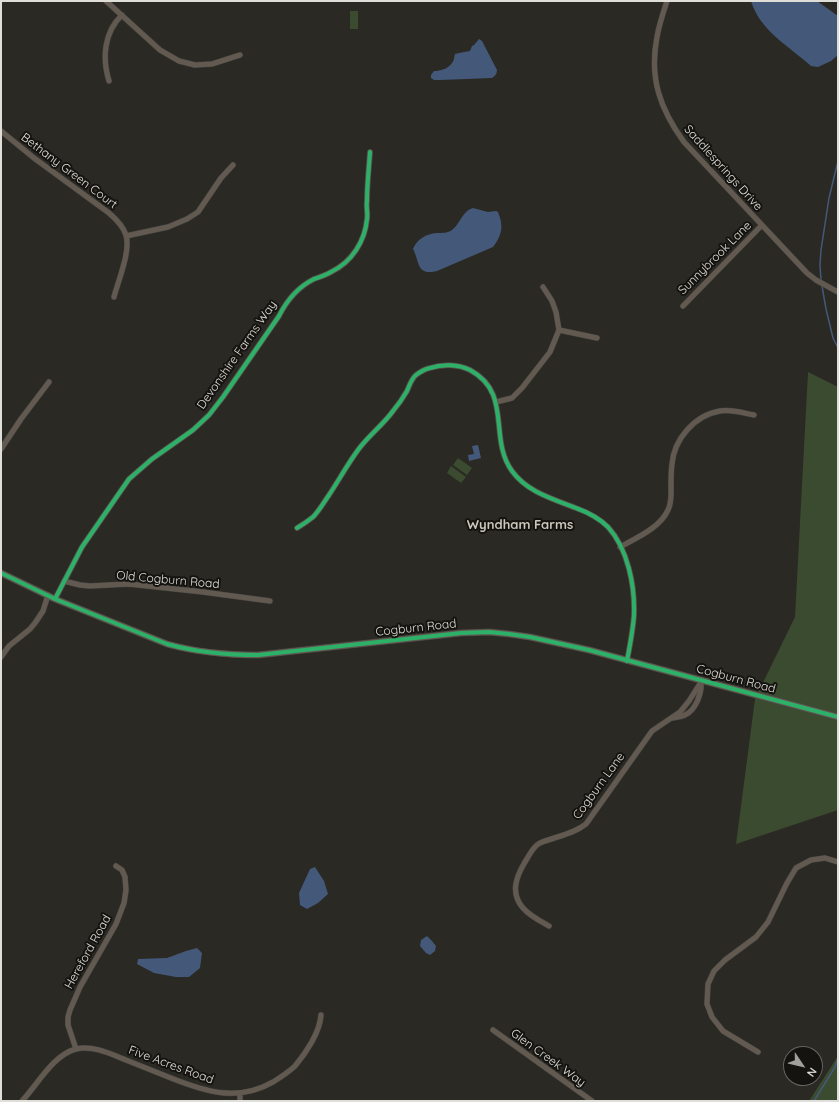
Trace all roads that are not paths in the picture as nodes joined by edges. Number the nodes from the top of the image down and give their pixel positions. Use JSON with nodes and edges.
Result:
{"nodes":[{"id":1,"x":106,"y":1,"type":"edge"},
{"id":2,"x":667,"y":1,"type":"edge"},
{"id":3,"x":122,"y":15,"type":"junction"},
{"id":4,"x":240,"y":55,"type":"dead end"},
{"id":5,"x":109,"y":80,"type":"dead end"},
{"id":6,"x":1,"y":131,"type":"edge"},
{"id":7,"x":370,"y":152,"type":"dead end"},
{"id":8,"x":233,"y":166,"type":"dead end"},
{"id":9,"x":762,"y":225,"type":"junction"},
{"id":10,"x":126,"y":236,"type":"junction"},
{"id":11,"x":543,"y":287,"type":"dead end"},
{"id":12,"x":838,"y":292,"type":"edge"},
{"id":13,"x":114,"y":297,"type":"dead end"},
{"id":14,"x":683,"y":306,"type":"dead end"},
{"id":15,"x":560,"y":330,"type":"junction"},
{"id":16,"x":597,"y":338,"type":"dead end"},
{"id":17,"x":49,"y":382,"type":"dead end"},
{"id":18,"x":496,"y":402,"type":"junction"},
{"id":19,"x":754,"y":415,"type":"dead end"},
{"id":20,"x":1,"y":449,"type":"edge"},
{"id":21,"x":297,"y":528,"type":"dead end"},
{"id":22,"x":620,"y":547,"type":"junction"},
{"id":23,"x":1,"y":573,"type":"edge"},
{"id":24,"x":64,"y":581,"type":"junction"},
{"id":25,"x":48,"y":595,"type":"junction"},
{"id":26,"x":55,"y":599,"type":"junction"},
{"id":27,"x":270,"y":601,"type":"dead end"},
{"id":28,"x":1,"y":657,"type":"edge"},
{"id":29,"x":627,"y":661,"type":"junction"},
{"id":30,"x":701,"y":681,"type":"junction"},
{"id":31,"x":838,"y":717,"type":"edge"},
{"id":32,"x":838,"y":862,"type":"edge"},
{"id":33,"x":116,"y":866,"type":"dead end"},
{"id":34,"x":549,"y":926,"type":"dead end"},
{"id":35,"x":321,"y":1015,"type":"dead end"},
{"id":36,"x":493,"y":1030,"type":"dead end"},
{"id":37,"x":76,"y":1049,"type":"junction"},
{"id":38,"x":758,"y":1052,"type":"dead end"},
{"id":39,"x":240,"y":1093,"type":"junction"},
{"id":40,"x":22,"y":1101,"type":"edge"},
{"id":41,"x":240,"y":1101,"type":"edge"},
{"id":42,"x":592,"y":1101,"type":"edge"}],
"edges":[{"from":1,"to":3,"type":"street"},
{"from":2,"to":9,"type":"street","name":"Saddlesprings Drive"},
{"from":3,"to":4,"type":"street"},
{"from":3,"to":5,"type":"street"},
{"from":6,"to":10,"type":"street","name":"Bethany Green Court"},
{"from":7,"to":24,"type":"street","name":"Devonshire Farms Way"},
{"from":8,"to":10,"type":"street"},
{"from":9,"to":12,"type":"street","name":"Saddlesprings Drive"},
{"from":9,"to":14,"type":"street","name":"Sunnybrook Lane"},
{"from":10,"to":13,"type":"street"},
{"from":11,"to":15,"type":"street"},
{"from":15,"to":16,"type":"street"},
{"from":15,"to":18,"type":"street"},
{"from":17,"to":20,"type":"street"},
{"from":18,"to":21,"type":"street"},
{"from":18,"to":22,"type":"street"},
{"from":19,"to":22,"type":"street"},
{"from":22,"to":29,"type":"street"},
{"from":23,"to":25,"type":"street","name":"Cogburn Road"},
{"from":24,"to":26,"type":"street","name":"Devonshire Farms Way"},
{"from":24,"to":27,"type":"street","name":"Old Cogburn Road"},
{"from":25,"to":26,"type":"street","name":"Cogburn Road"},
{"from":25,"to":28,"type":"street"},
{"from":26,"to":29,"type":"street","name":"Cogburn Road"},
{"from":29,"to":30,"type":"street","name":"Cogburn Road"},
{"from":30,"to":31,"type":"street","name":"Cogburn Road"},
{"from":30,"to":34,"type":"street","name":"Cogburn Lane"},
{"from":32,"to":38,"type":"street"},
{"from":33,"to":37,"type":"street","name":"Hereford Road"},
{"from":35,"to":39,"type":"street","name":"Five Acres Road"},
{"from":36,"to":42,"type":"street","name":"Glen Creek Way"},
{"from":37,"to":39,"type":"street","name":"Five Acres Road"},
{"from":37,"to":40,"type":"street"},
{"from":39,"to":41,"type":"street"}]}
